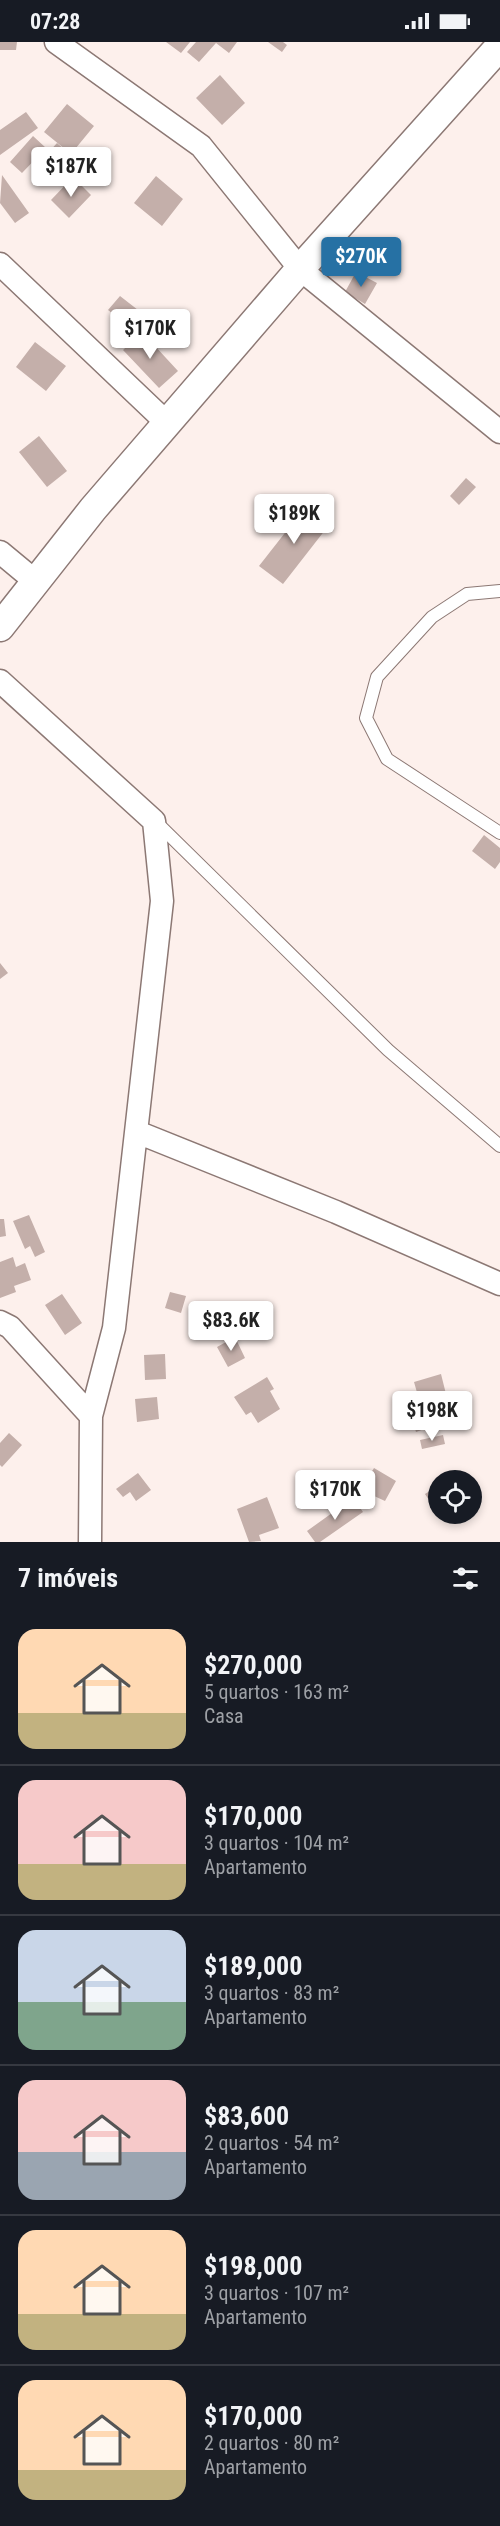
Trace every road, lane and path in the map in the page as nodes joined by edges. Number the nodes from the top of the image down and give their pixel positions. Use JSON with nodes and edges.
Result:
{"nodes":[{"id":1,"x":56,"y":42,"type":"edge"},
{"id":2,"x":500,"y":46,"type":"edge"},
{"id":3,"x":0,"y":264,"type":"edge"},
{"id":4,"x":300,"y":269,"type":"junction"},
{"id":5,"x":167,"y":423,"type":"junction"},
{"id":6,"x":500,"y":432,"type":"edge"},
{"id":7,"x":0,"y":552,"type":"edge"},
{"id":8,"x":35,"y":581,"type":"junction"},
{"id":9,"x":500,"y":591,"type":"edge"},
{"id":10,"x":0,"y":627,"type":"edge"},
{"id":11,"x":0,"y":681,"type":"edge"},
{"id":12,"x":154,"y":821,"type":"junction"},
{"id":13,"x":500,"y":833,"type":"edge"},
{"id":14,"x":137,"y":1132,"type":"junction"},
{"id":15,"x":500,"y":1146,"type":"edge"},
{"id":16,"x":500,"y":1284,"type":"edge"},
{"id":17,"x":0,"y":1322,"type":"edge"},
{"id":18,"x":91,"y":1416,"type":"junction"},
{"id":19,"x":95,"y":1537,"type":"edge"}],
"edges":[{"from":1,"to":4,"type":"street"},
{"from":2,"to":4,"type":"street"},
{"from":3,"to":5,"type":"street"},
{"from":4,"to":5,"type":"street"},
{"from":4,"to":6,"type":"street"},
{"from":5,"to":8,"type":"street"},
{"from":7,"to":8,"type":"street"},
{"from":8,"to":10,"type":"street"},
{"from":9,"to":13,"type":"lane"},
{"from":11,"to":12,"type":"street"},
{"from":12,"to":14,"type":"street"},
{"from":12,"to":15,"type":"lane"},
{"from":14,"to":16,"type":"street"},
{"from":14,"to":18,"type":"street"},
{"from":17,"to":18,"type":"street"},
{"from":18,"to":19,"type":"street"}]}
